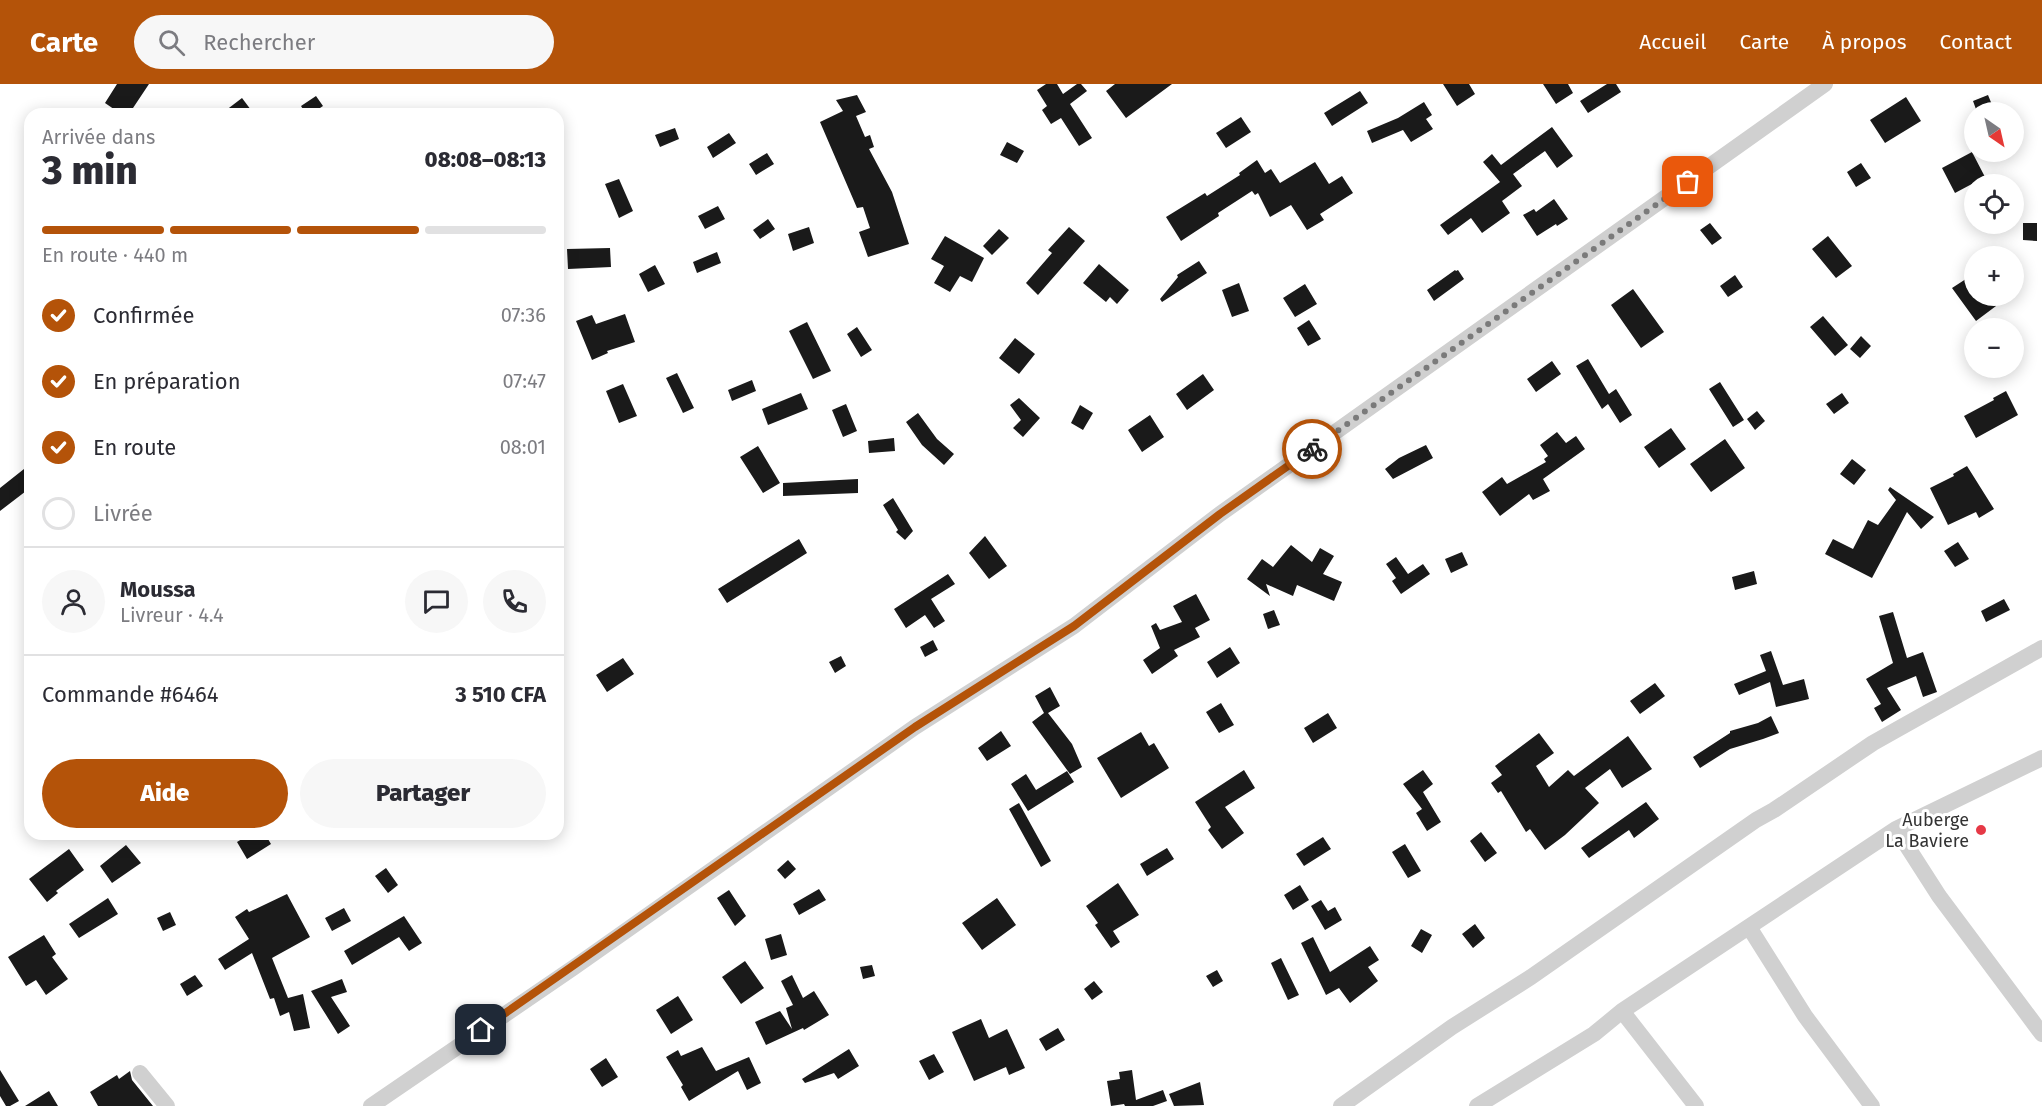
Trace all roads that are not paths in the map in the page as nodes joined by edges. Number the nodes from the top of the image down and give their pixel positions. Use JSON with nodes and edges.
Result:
{"nodes":[{"id":1,"x":1825,"y":84,"type":"edge"},
{"id":2,"x":2042,"y":648,"type":"edge"},
{"id":3,"x":2042,"y":758,"type":"edge"},
{"id":4,"x":1896,"y":829,"type":"junction"},
{"id":5,"x":1749,"y":927,"type":"junction"},
{"id":6,"x":1622,"y":1011,"type":"junction"},
{"id":7,"x":2042,"y":1034,"type":"edge"},
{"id":8,"x":140,"y":1073,"type":"dead end"},
{"id":9,"x":1499,"y":1100,"type":"edge"},
{"id":10,"x":167,"y":1106,"type":"edge"},
{"id":11,"x":371,"y":1106,"type":"edge"},
{"id":12,"x":1341,"y":1106,"type":"edge"},
{"id":13,"x":1477,"y":1106,"type":"edge"},
{"id":14,"x":1696,"y":1106,"type":"edge"},
{"id":15,"x":1872,"y":1106,"type":"edge"}],
"edges":[{"from":1,"to":11,"type":"street"},
{"from":2,"to":12,"type":"street"},
{"from":3,"to":4,"type":"street"},
{"from":4,"to":5,"type":"street"},
{"from":4,"to":7,"type":"street"},
{"from":5,"to":6,"type":"street"},
{"from":5,"to":15,"type":"street"},
{"from":6,"to":9,"type":"street"},
{"from":6,"to":14,"type":"street"},
{"from":8,"to":10,"type":"street"},
{"from":9,"to":13,"type":"street"}]}
